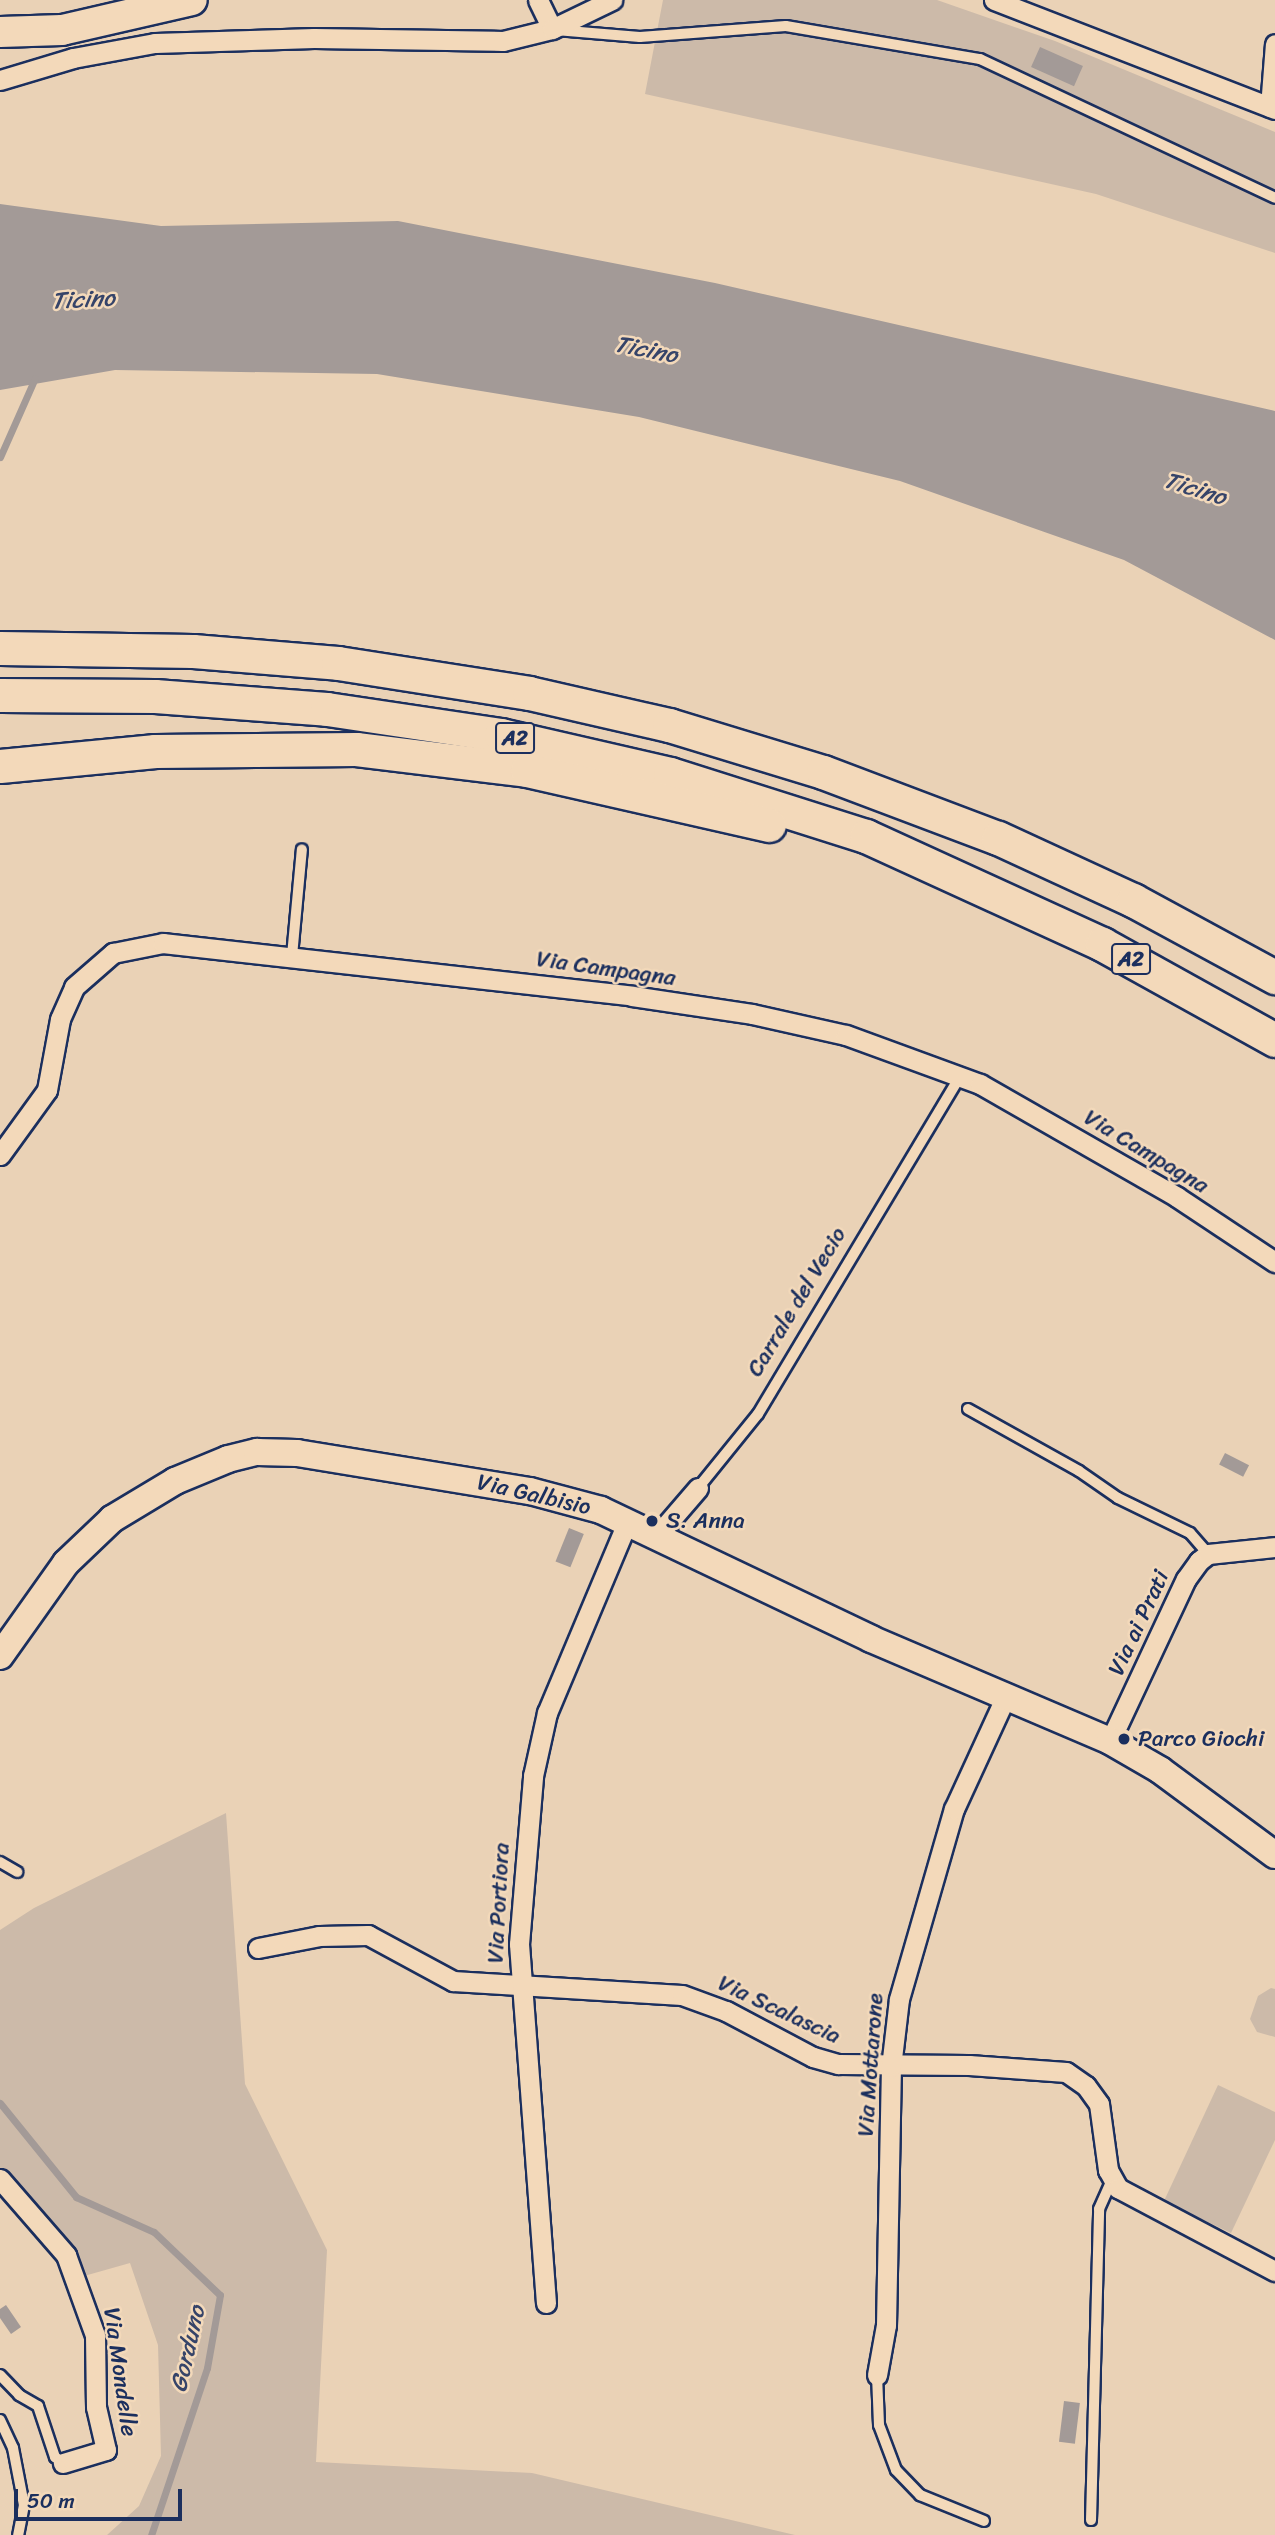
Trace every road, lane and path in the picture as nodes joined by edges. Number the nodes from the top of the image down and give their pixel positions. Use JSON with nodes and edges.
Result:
{"nodes":[{"id":1,"x":192,"y":0,"type":"edge"},
{"id":2,"x":538,"y":0,"type":"edge"},
{"id":3,"x":612,"y":0,"type":"edge"},
{"id":4,"x":995,"y":0,"type":"edge"},
{"id":5,"x":552,"y":29,"type":"junction"},
{"id":6,"x":62,"y":30,"type":"junction"},
{"id":7,"x":0,"y":32,"type":"edge"},
{"id":8,"x":1275,"y":44,"type":"edge"},
{"id":9,"x":0,"y":53,"type":"edge"},
{"id":10,"x":0,"y":80,"type":"edge"},
{"id":11,"x":1273,"y":108,"type":"edge"},
{"id":12,"x":1275,"y":198,"type":"edge"},
{"id":13,"x":12,"y":648,"type":"edge"},
{"id":14,"x":13,"y":695,"type":"edge"},
{"id":15,"x":13,"y":764,"type":"edge"},
{"id":16,"x":302,"y":849,"type":"dead end"},
{"id":17,"x":982,"y":889,"type":"junction"},
{"id":18,"x":292,"y":956,"type":"junction"},
{"id":19,"x":1275,"y":977,"type":"edge"},
{"id":20,"x":1275,"y":1040,"type":"edge"},
{"id":21,"x":961,"y":1076,"type":"junction"},
{"id":22,"x":0,"y":1155,"type":"edge"},
{"id":23,"x":1275,"y":1262,"type":"edge"},
{"id":24,"x":968,"y":1409,"type":"dead end"},
{"id":25,"x":698,"y":1488,"type":"joint"},
{"id":26,"x":627,"y":1523,"type":"junction"},
{"id":27,"x":655,"y":1538,"type":"junction"},
{"id":28,"x":1275,"y":1548,"type":"edge"},
{"id":29,"x":1208,"y":1554,"type":"junction"},
{"id":30,"x":0,"y":1656,"type":"edge"},
{"id":31,"x":1007,"y":1694,"type":"junction"},
{"id":32,"x":1110,"y":1741,"type":"junction"},
{"id":33,"x":1275,"y":1855,"type":"edge"},
{"id":34,"x":0,"y":1862,"type":"edge"},
{"id":35,"x":17,"y":1872,"type":"dead end"},
{"id":36,"x":258,"y":1948,"type":"dead end"},
{"id":37,"x":521,"y":1985,"type":"junction"},
{"id":38,"x":891,"y":2067,"type":"junction"},
{"id":39,"x":0,"y":2179,"type":"edge"},
{"id":40,"x":1112,"y":2180,"type":"junction"},
{"id":41,"x":1275,"y":2272,"type":"edge"},
{"id":42,"x":545,"y":2302,"type":"dead end"},
{"id":43,"x":0,"y":2375,"type":"edge"},
{"id":44,"x":877,"y":2375,"type":"joint"},
{"id":45,"x":0,"y":2420,"type":"edge"},
{"id":46,"x":63,"y":2463,"type":"joint"},
{"id":47,"x":1091,"y":2520,"type":"dead end"},
{"id":48,"x":984,"y":2521,"type":"dead end"},
{"id":49,"x":18,"y":2535,"type":"edge"}],
"edges":[{"from":1,"to":6,"type":"main road"},
{"from":2,"to":5,"type":"street"},
{"from":3,"to":5,"type":"street"},
{"from":4,"to":11,"type":"street"},
{"from":5,"to":10,"type":"street"},
{"from":5,"to":12,"type":"lane"},
{"from":6,"to":7,"type":"main road"},
{"from":6,"to":9,"type":"main road"},
{"from":8,"to":11,"type":"street"},
{"from":13,"to":19,"type":"highway","number":"A2"},
{"from":14,"to":17,"type":"highway","number":"A2"},
{"from":15,"to":17,"type":"highway","number":"A2"},
{"from":16,"to":18,"type":"lane"},
{"from":17,"to":20,"type":"highway","number":"A2"},
{"from":18,"to":21,"type":"street","name":"Via Campagna"},
{"from":18,"to":22,"type":"street","name":"Via Campagna"},
{"from":21,"to":23,"type":"street","name":"Via Campagna"},
{"from":21,"to":25,"type":"lane","name":"Carrale del Vecio"},
{"from":24,"to":29,"type":"lane"},
{"from":25,"to":27,"type":"street","name":"Carrale del Vecio"},
{"from":26,"to":27,"type":"street","name":"Via Galbisio"},
{"from":26,"to":30,"type":"street","name":"Via Galbisio"},
{"from":26,"to":37,"type":"street","name":"Via Portiora"},
{"from":27,"to":31,"type":"street","name":"Via Galbisio"},
{"from":28,"to":29,"type":"street"},
{"from":29,"to":32,"type":"street","name":"Via ai Prati"},
{"from":31,"to":32,"type":"street","name":"Via Galbisio"},
{"from":31,"to":38,"type":"street","name":"Via Mottarone"},
{"from":32,"to":33,"type":"street","name":"Via Galbisio"},
{"from":34,"to":35,"type":"lane"},
{"from":36,"to":37,"type":"street","name":"Via Scalascia"},
{"from":37,"to":38,"type":"street","name":"Via Scalascia"},
{"from":37,"to":42,"type":"street","name":"Via Portiora"},
{"from":38,"to":40,"type":"street","name":"Via Scalascia"},
{"from":38,"to":44,"type":"street","name":"Via Mottarone"},
{"from":39,"to":46,"type":"street","name":"Via Mondelle"},
{"from":40,"to":41,"type":"street"},
{"from":40,"to":47,"type":"lane"},
{"from":43,"to":46,"type":"lane","name":"Via Mondelle"},
{"from":44,"to":48,"type":"lane"},
{"from":45,"to":49,"type":"lane"}]}
